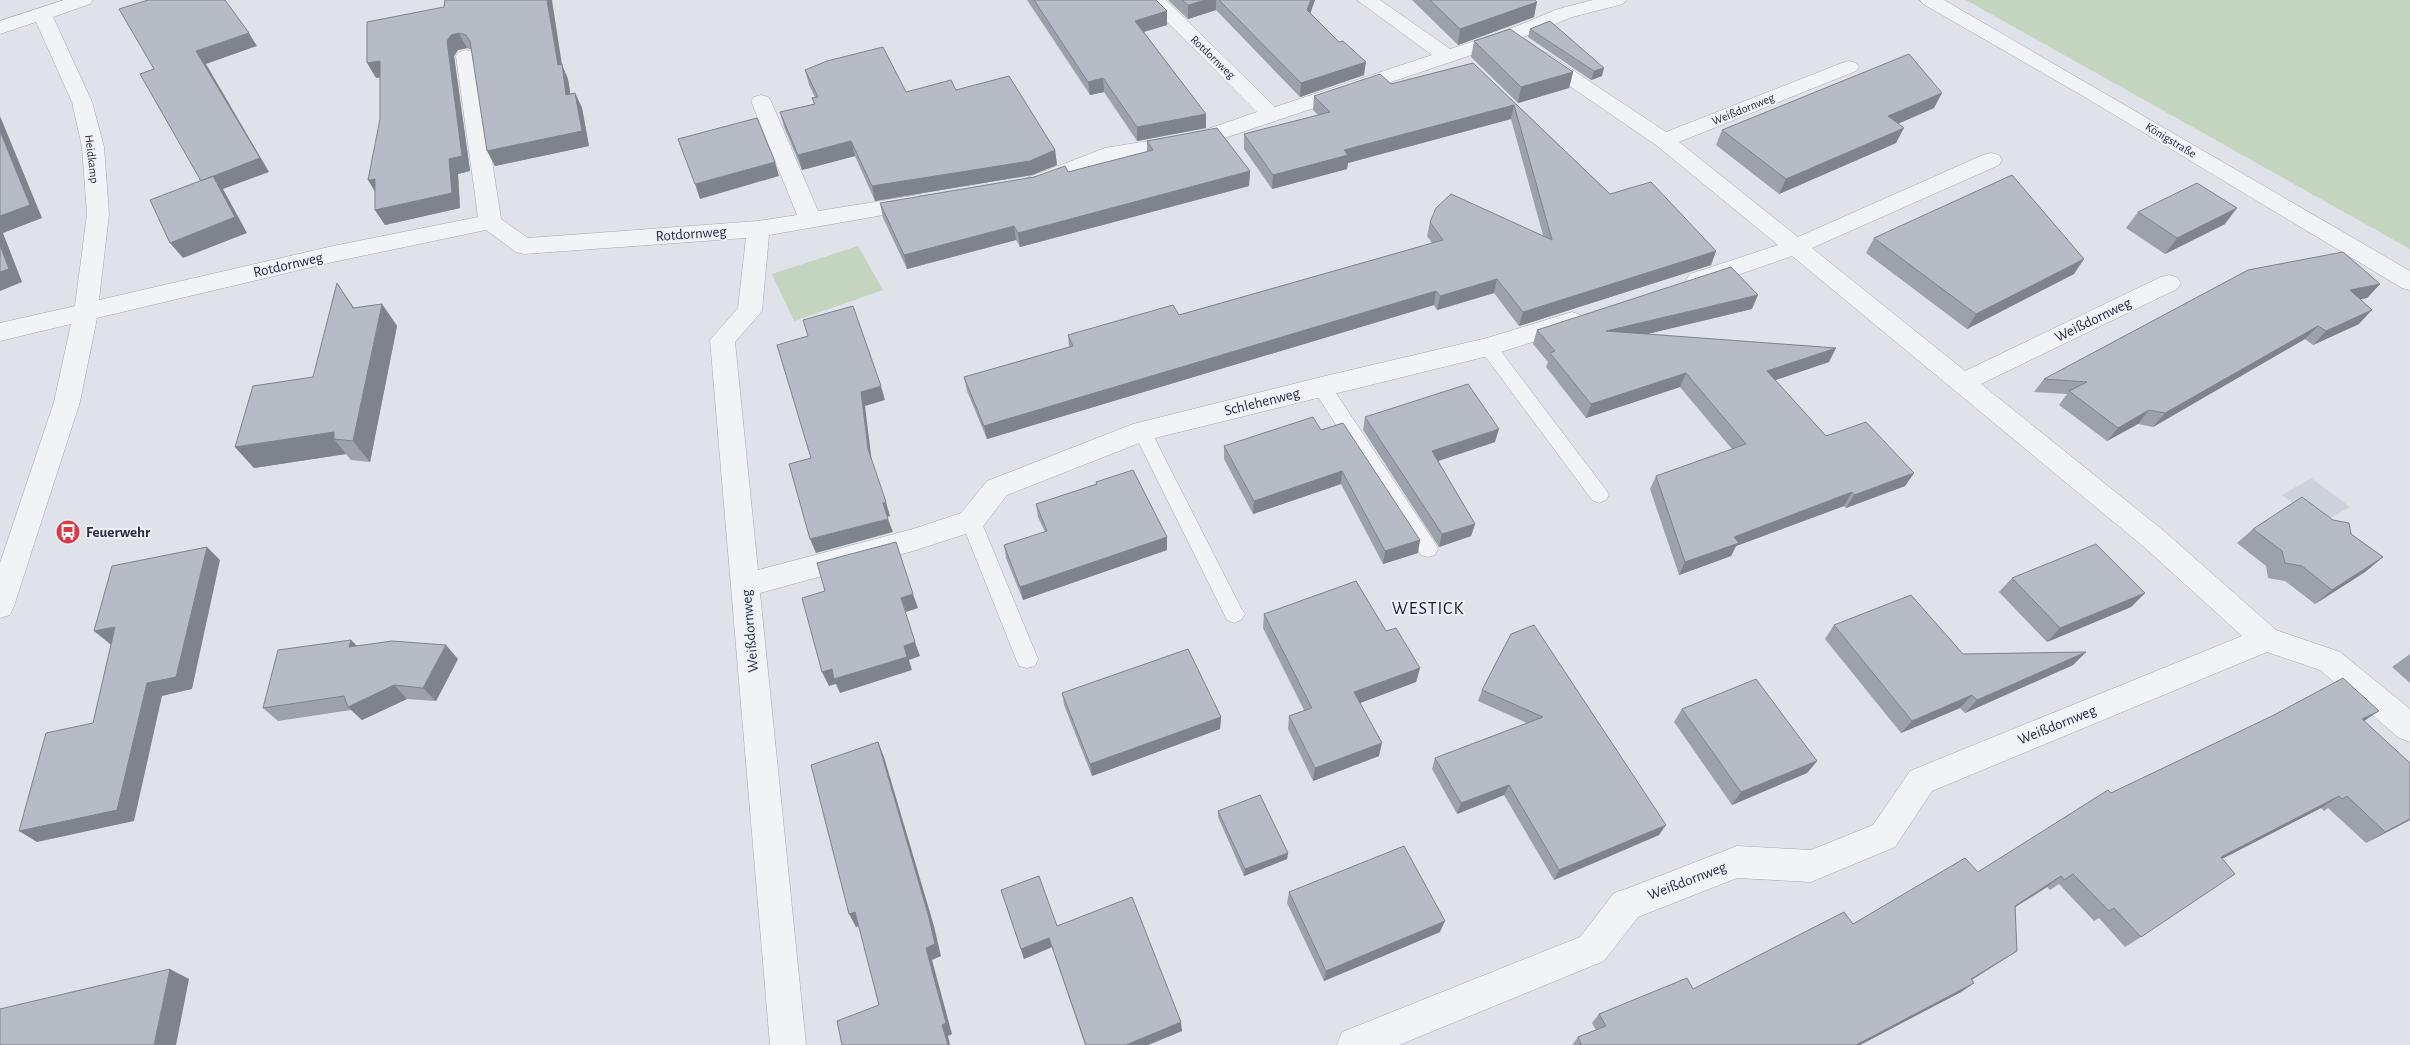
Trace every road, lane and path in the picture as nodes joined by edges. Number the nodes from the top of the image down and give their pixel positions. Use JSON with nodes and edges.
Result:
{"nodes":[{"id":1,"x":83,"y":0,"type":"edge"},
{"id":2,"x":1155,"y":0,"type":"edge"},
{"id":3,"x":1367,"y":0,"type":"edge"},
{"id":4,"x":1616,"y":0,"type":"edge"},
{"id":5,"x":1930,"y":0,"type":"edge"},
{"id":6,"x":42,"y":14,"type":"junction"},
{"id":7,"x":0,"y":28,"type":"edge"},
{"id":8,"x":1510,"y":36,"type":"junction"},
{"id":9,"x":466,"y":56,"type":"edge"},
{"id":10,"x":1447,"y":56,"type":"junction"},
{"id":11,"x":1849,"y":67,"type":"dead end"},
{"id":12,"x":761,"y":101,"type":"dead end"},
{"id":13,"x":1271,"y":114,"type":"junction"},
{"id":14,"x":1664,"y":140,"type":"junction"},
{"id":15,"x":1990,"y":160,"type":"dead end"},
{"id":16,"x":1007,"y":188,"type":"edge"},
{"id":17,"x":938,"y":199,"type":"edge"},
{"id":18,"x":810,"y":219,"type":"junction"},
{"id":19,"x":490,"y":222,"type":"junction"},
{"id":20,"x":758,"y":229,"type":"junction"},
{"id":21,"x":1795,"y":247,"type":"junction"},
{"id":22,"x":2410,"y":282,"type":"edge"},
{"id":23,"x":2169,"y":283,"type":"dead end"},
{"id":24,"x":1676,"y":288,"type":"edge"},
{"id":25,"x":86,"y":312,"type":"junction"},
{"id":26,"x":1592,"y":315,"type":"edge"},
{"id":27,"x":0,"y":332,"type":"edge"},
{"id":28,"x":1488,"y":347,"type":"junction"},
{"id":29,"x":1962,"y":383,"type":"junction"},
{"id":30,"x":1322,"y":386,"type":"junction"},
{"id":31,"x":1142,"y":432,"type":"junction"},
{"id":32,"x":1599,"y":495,"type":"dead end"},
{"id":33,"x":971,"y":521,"type":"junction"},
{"id":34,"x":1428,"y":549,"type":"dead end"},
{"id":35,"x":746,"y":585,"type":"junction"},
{"id":36,"x":0,"y":606,"type":"edge"},
{"id":37,"x":1234,"y":614,"type":"dead end"},
{"id":38,"x":2266,"y":640,"type":"junction"},
{"id":39,"x":1027,"y":659,"type":"dead end"},
{"id":40,"x":2410,"y":728,"type":"edge"},
{"id":41,"x":788,"y":1045,"type":"edge"},
{"id":42,"x":1355,"y":1045,"type":"edge"}],
"edges":[{"from":1,"to":6,"type":"street"},
{"from":2,"to":13,"type":"street","name":"Rotdornweg"},
{"from":3,"to":10,"type":"street"},
{"from":4,"to":8,"type":"street"},
{"from":5,"to":22,"type":"street","name":"Königstraße"},
{"from":6,"to":7,"type":"street"},
{"from":6,"to":25,"type":"street","name":"Heidkamp"},
{"from":8,"to":10,"type":"street"},
{"from":8,"to":14,"type":"street"},
{"from":9,"to":19,"type":"street"},
{"from":10,"to":13,"type":"street"},
{"from":11,"to":14,"type":"street","name":"Weißdornweg"},
{"from":12,"to":18,"type":"street"},
{"from":13,"to":16,"type":"street"},
{"from":14,"to":21,"type":"street"},
{"from":15,"to":21,"type":"street"},
{"from":17,"to":18,"type":"street","name":"Rotdornweg"},
{"from":18,"to":20,"type":"street","name":"Rotdornweg"},
{"from":19,"to":20,"type":"street","name":"Rotdornweg"},
{"from":19,"to":25,"type":"street","name":"Rotdornweg"},
{"from":20,"to":35,"type":"street","name":"Weißdornweg"},
{"from":21,"to":24,"type":"street"},
{"from":21,"to":29,"type":"street"},
{"from":23,"to":29,"type":"street","name":"Weißdornweg"},
{"from":25,"to":27,"type":"street"},
{"from":25,"to":36,"type":"street","name":"Heidkamp"},
{"from":26,"to":28,"type":"street","name":"Schlehenweg"},
{"from":28,"to":30,"type":"street","name":"Schlehenweg"},
{"from":28,"to":32,"type":"lane"},
{"from":29,"to":38,"type":"street"},
{"from":30,"to":31,"type":"street","name":"Schlehenweg"},
{"from":30,"to":34,"type":"lane"},
{"from":31,"to":33,"type":"street","name":"Schlehenweg"},
{"from":31,"to":37,"type":"lane"},
{"from":33,"to":35,"type":"street"},
{"from":33,"to":39,"type":"lane"},
{"from":35,"to":41,"type":"street","name":"Weißdornweg"},
{"from":38,"to":40,"type":"street"},
{"from":38,"to":42,"type":"street","name":"Weißdornweg"}]}
